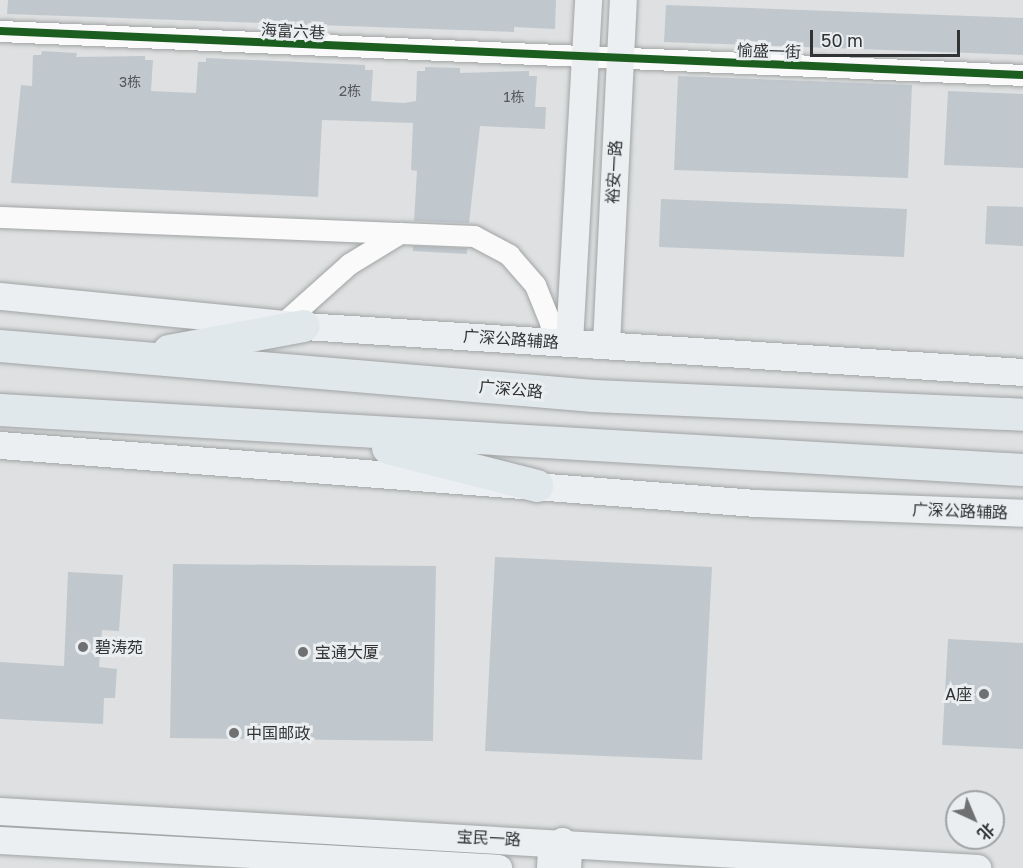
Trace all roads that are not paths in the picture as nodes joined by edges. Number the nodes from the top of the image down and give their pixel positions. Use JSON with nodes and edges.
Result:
{"nodes":[{"id":1,"x":588,"y":0,"type":"edge"},
{"id":2,"x":623,"y":0,"type":"edge"},
{"id":3,"x":0,"y":31,"type":"edge"},
{"id":4,"x":585,"y":57,"type":"junction"},
{"id":5,"x":620,"y":59,"type":"junction"},
{"id":6,"x":1023,"y":75,"type":"edge"},
{"id":7,"x":0,"y":217,"type":"edge"},
{"id":8,"x":400,"y":233,"type":"junction"},
{"id":9,"x":0,"y":296,"type":"edge"},
{"id":10,"x":293,"y":325,"type":"junction"},
{"id":11,"x":561,"y":342,"type":"junction"},
{"id":12,"x":606,"y":344,"type":"junction"},
{"id":13,"x":0,"y":346,"type":"edge"},
{"id":14,"x":126,"y":359,"type":"junction"},
{"id":15,"x":1023,"y":372,"type":"edge"},
{"id":16,"x":0,"y":410,"type":"edge"},
{"id":17,"x":1023,"y":415,"type":"edge"},
{"id":18,"x":320,"y":430,"type":"junction"},
{"id":19,"x":0,"y":445,"type":"edge"},
{"id":20,"x":1023,"y":470,"type":"edge"},
{"id":21,"x":537,"y":486,"type":"junction"},
{"id":22,"x":1023,"y":513,"type":"edge"},
{"id":23,"x":0,"y":811,"type":"edge"},
{"id":24,"x":0,"y":840,"type":"edge"},
{"id":25,"x":562,"y":842,"type":"junction"},
{"id":26,"x":330,"y":862,"type":"edge"},
{"id":27,"x":498,"y":868,"type":"edge"},
{"id":28,"x":550,"y":868,"type":"edge"},
{"id":29,"x":567,"y":868,"type":"edge"},
{"id":30,"x":977,"y":868,"type":"edge"}],
"edges":[{"from":1,"to":4,"type":"main road"},
{"from":2,"to":5,"type":"main road","name":"裕安一路"},
{"from":3,"to":4,"type":"street","name":"海富六巷"},
{"from":4,"to":5,"type":"street","name":"愉盛一街"},
{"from":4,"to":11,"type":"main road"},
{"from":5,"to":6,"type":"street","name":"愉盛一街"},
{"from":5,"to":12,"type":"main road","name":"裕安一路"},
{"from":7,"to":8,"type":"street"},
{"from":8,"to":10,"type":"street"},
{"from":8,"to":11,"type":"street"},
{"from":9,"to":10,"type":"main road","name":"广深公路辅路"},
{"from":10,"to":11,"type":"main road","name":"广深公路辅路"},
{"from":10,"to":14,"type":"highway"},
{"from":11,"to":12,"type":"main road","name":"广深公路辅路"},
{"from":12,"to":15,"type":"main road","name":"广深公路辅路"},
{"from":13,"to":14,"type":"highway","name":"广深公路"},
{"from":14,"to":17,"type":"highway","name":"广深公路"},
{"from":16,"to":18,"type":"highway"},
{"from":18,"to":20,"type":"highway"},
{"from":18,"to":21,"type":"highway"},
{"from":19,"to":21,"type":"main road","name":"广深公路辅路"},
{"from":21,"to":22,"type":"main road","name":"广深公路辅路"},
{"from":23,"to":25,"type":"main road","name":"宝民一路"},
{"from":24,"to":26,"type":"main road","name":"宝民一路"},
{"from":25,"to":28,"type":"main road"},
{"from":25,"to":29,"type":"main road"},
{"from":25,"to":30,"type":"main road","name":"宝民一路"},
{"from":26,"to":27,"type":"main road","name":"宝民一路"}]}
